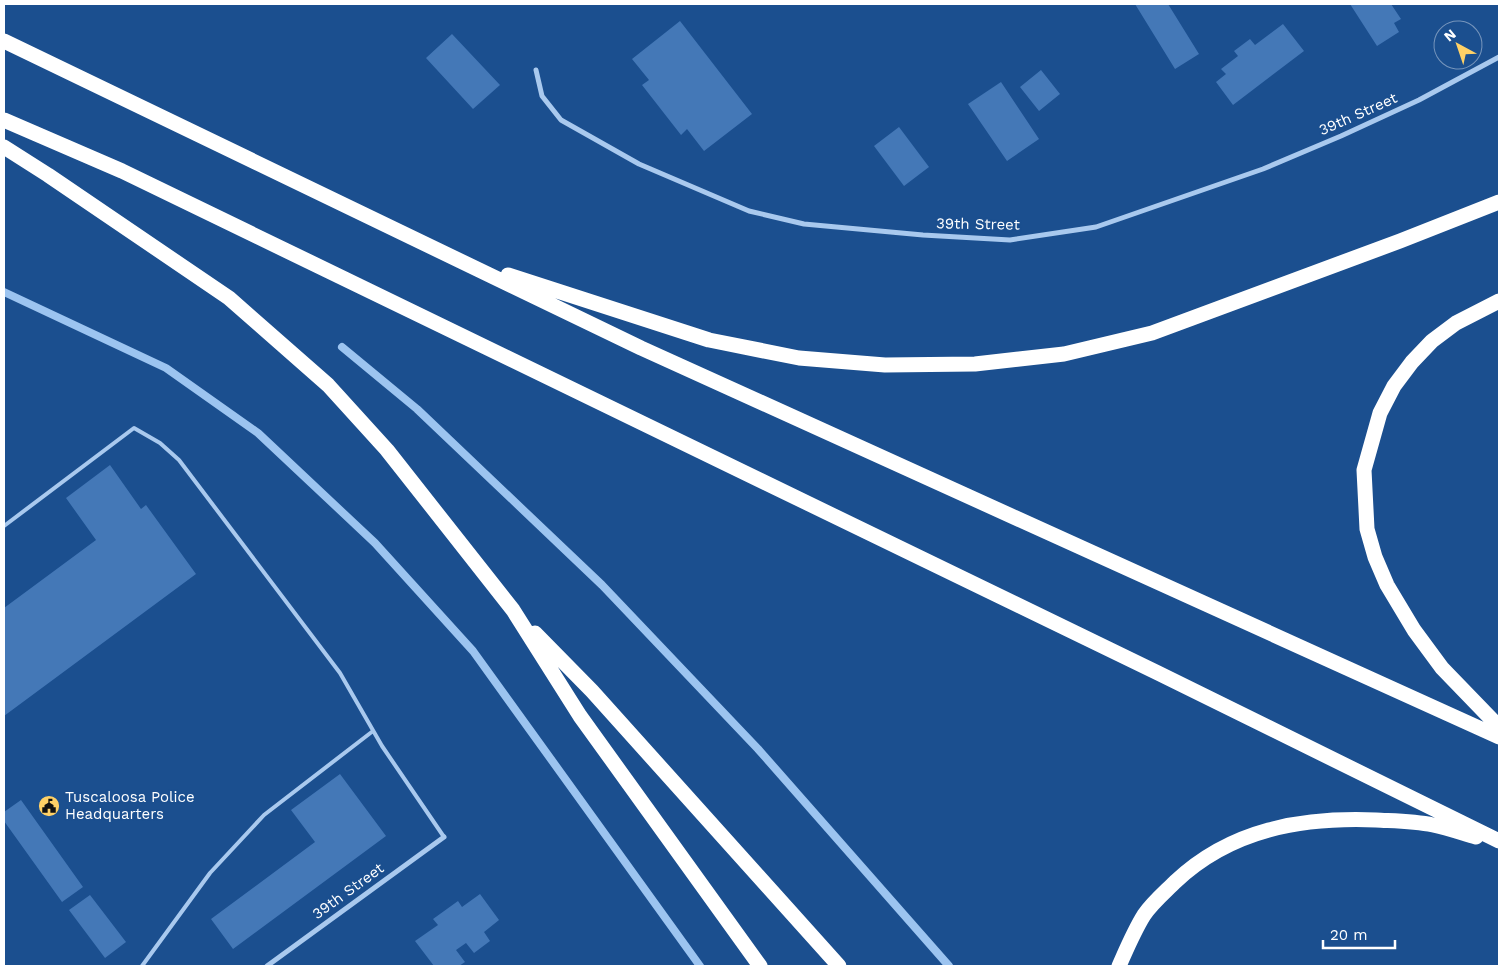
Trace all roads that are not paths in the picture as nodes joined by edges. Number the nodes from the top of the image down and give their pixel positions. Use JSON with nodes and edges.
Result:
{"nodes":[{"id":1,"x":4,"y":41,"type":"edge"},
{"id":2,"x":1499,"y":57,"type":"edge"},
{"id":3,"x":536,"y":70,"type":"dead end"},
{"id":4,"x":4,"y":120,"type":"edge"},
{"id":5,"x":4,"y":147,"type":"edge"},
{"id":6,"x":1499,"y":202,"type":"edge"},
{"id":7,"x":457,"y":259,"type":"junction"},
{"id":8,"x":1499,"y":301,"type":"edge"},
{"id":9,"x":4,"y":526,"type":"edge"},
{"id":10,"x":513,"y":610,"type":"junction"},
{"id":11,"x":1499,"y":728,"type":"edge"},
{"id":12,"x":373,"y":731,"type":"junction"},
{"id":13,"x":1499,"y":737,"type":"edge"},
{"id":14,"x":444,"y":837,"type":"joint"},
{"id":15,"x":1499,"y":842,"type":"edge"},
{"id":16,"x":142,"y":966,"type":"edge"},
{"id":17,"x":267,"y":966,"type":"edge"},
{"id":18,"x":760,"y":966,"type":"edge"},
{"id":19,"x":839,"y":966,"type":"edge"},
{"id":20,"x":1120,"y":966,"type":"edge"}],
"edges":[{"from":1,"to":7,"type":"highway"},
{"from":2,"to":3,"type":"street","name":"39th Street"},
{"from":4,"to":15,"type":"highway"},
{"from":5,"to":10,"type":"highway"},
{"from":6,"to":7,"type":"highway"},
{"from":7,"to":13,"type":"highway"},
{"from":8,"to":11,"type":"highway"},
{"from":9,"to":12,"type":"lane"},
{"from":10,"to":18,"type":"highway"},
{"from":10,"to":19,"type":"highway"},
{"from":12,"to":14,"type":"lane"},
{"from":12,"to":16,"type":"lane"},
{"from":14,"to":17,"type":"street","name":"39th Street"},
{"from":15,"to":20,"type":"highway"}]}
